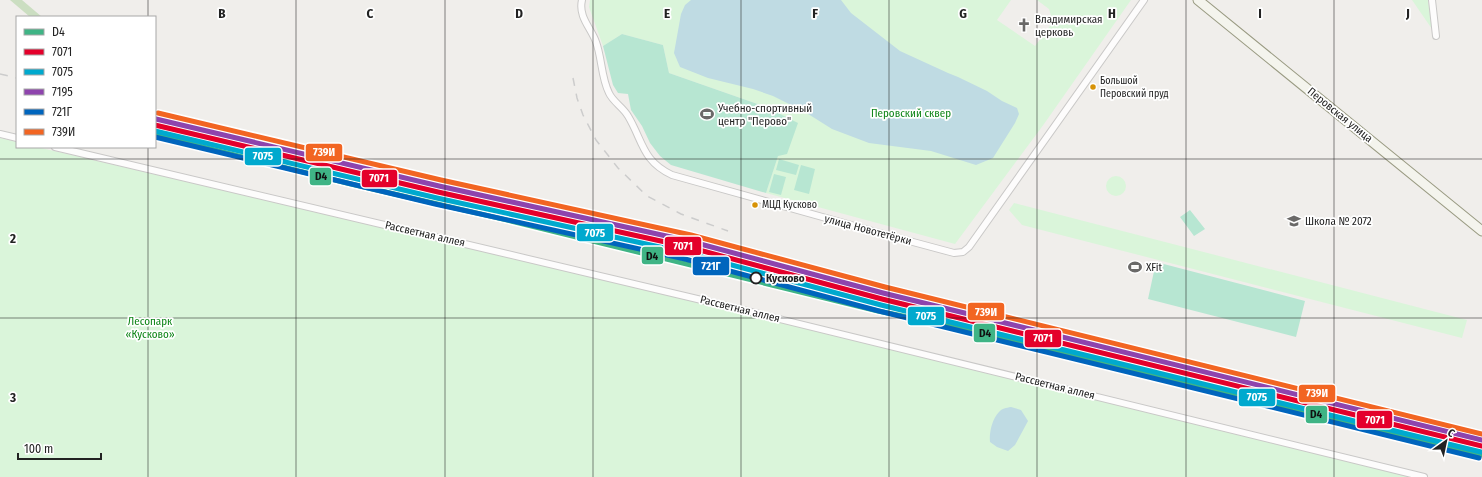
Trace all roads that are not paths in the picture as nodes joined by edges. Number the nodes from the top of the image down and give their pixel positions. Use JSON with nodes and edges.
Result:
{"nodes":[{"id":1,"x":582,"y":0,"type":"edge"},
{"id":2,"x":1144,"y":0,"type":"edge"},
{"id":3,"x":1198,"y":0,"type":"edge"},
{"id":4,"x":1432,"y":0,"type":"edge"},
{"id":5,"x":1436,"y":36,"type":"dead end"},
{"id":6,"x":0,"y":134,"type":"edge"},
{"id":7,"x":16,"y":138,"type":"edge"},
{"id":8,"x":59,"y":148,"type":"edge"},
{"id":9,"x":1482,"y":231,"type":"edge"},
{"id":10,"x":1424,"y":477,"type":"edge"}],
"edges":[{"from":1,"to":2,"type":"street","name":"улица Новотетёрки"},
{"from":3,"to":9,"type":"main road","name":"Перовская улица"},
{"from":4,"to":5,"type":"street"},
{"from":6,"to":7,"type":"street"},
{"from":8,"to":10,"type":"street","name":"Рассветная аллея"}]}
